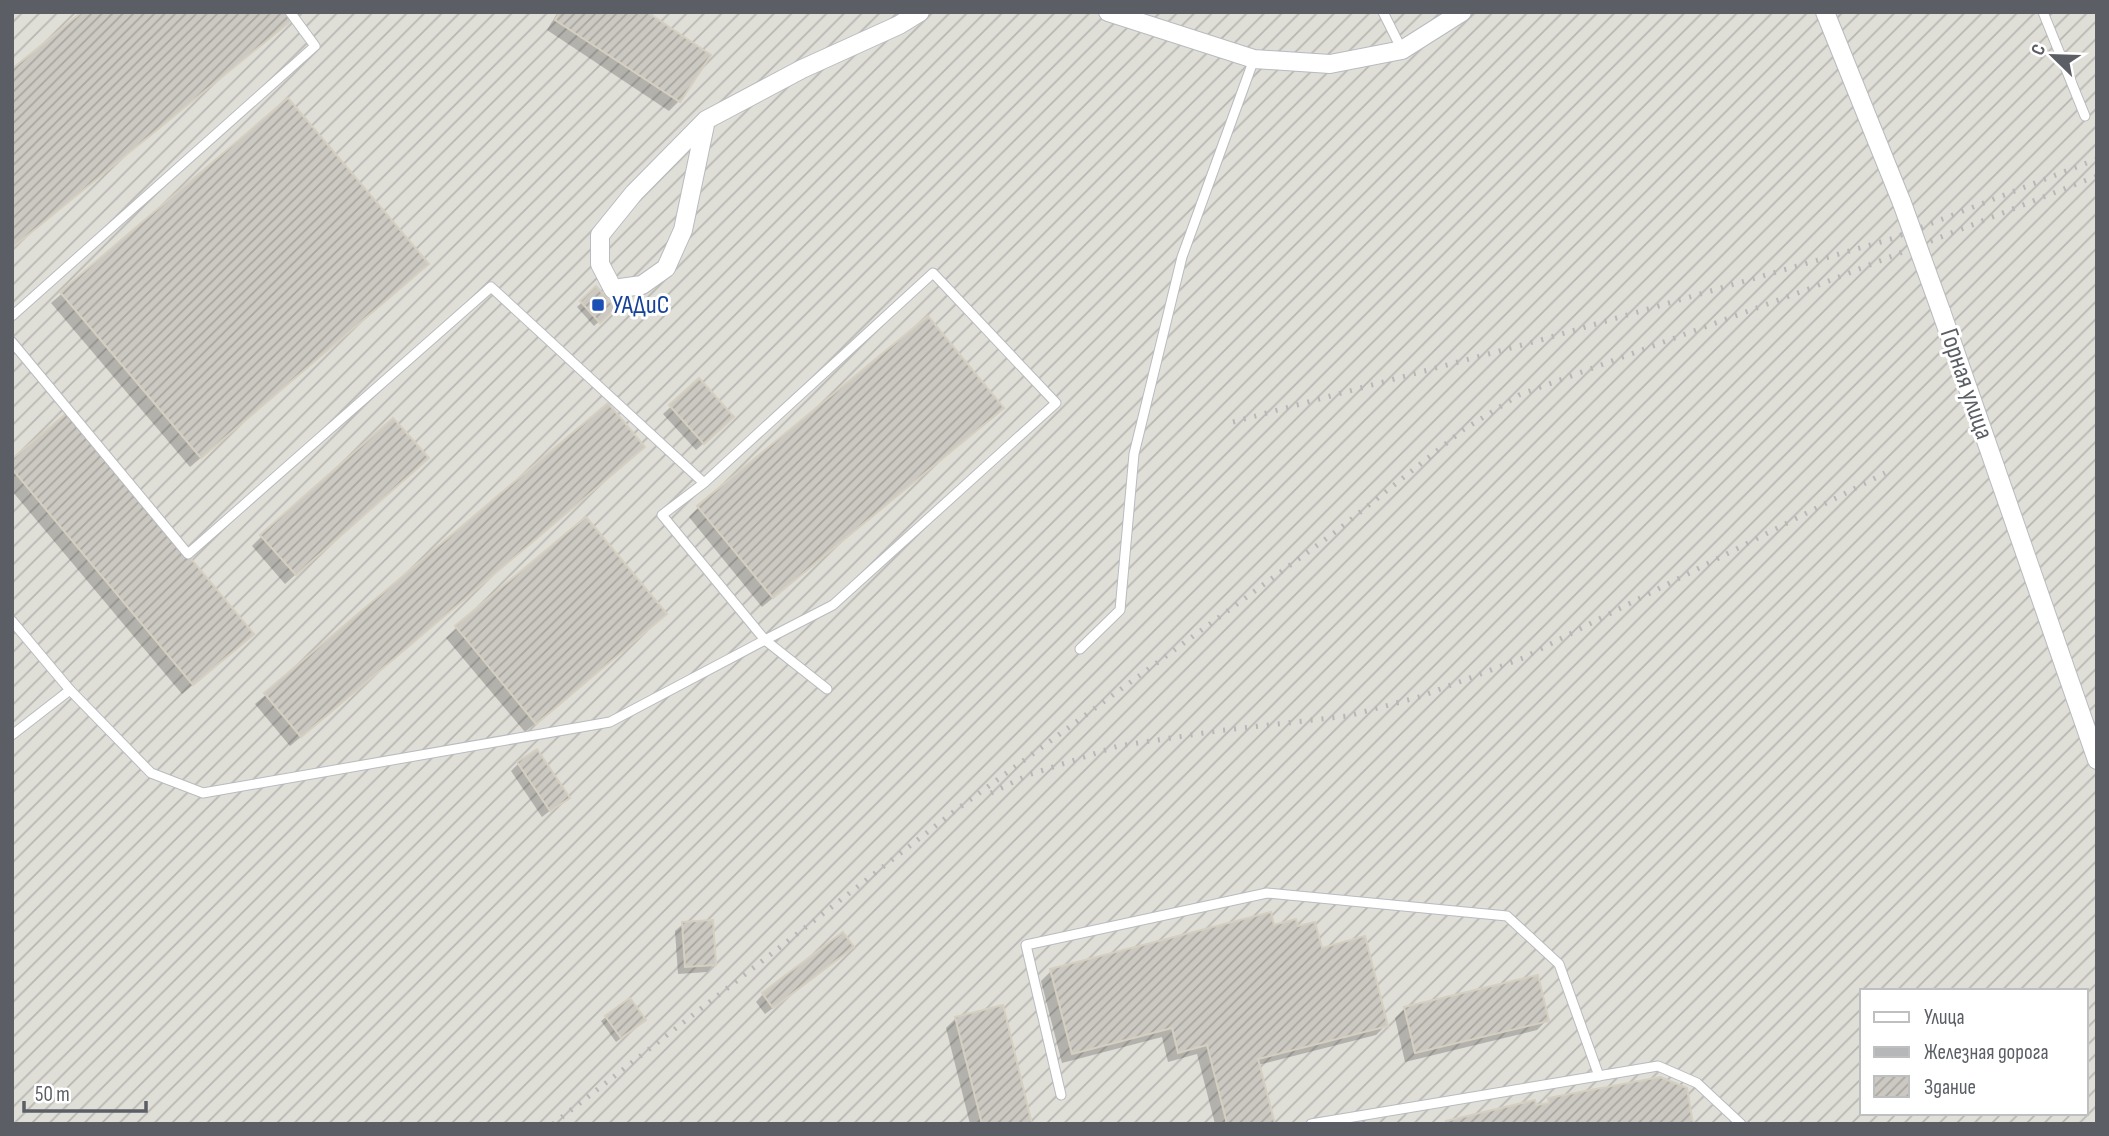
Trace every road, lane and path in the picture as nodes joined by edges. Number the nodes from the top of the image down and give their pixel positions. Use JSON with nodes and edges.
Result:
{"nodes":[{"id":1,"x":290,"y":12,"type":"edge"},
{"id":2,"x":920,"y":12,"type":"edge"},
{"id":3,"x":1108,"y":12,"type":"edge"},
{"id":4,"x":1383,"y":12,"type":"edge"},
{"id":5,"x":1462,"y":12,"type":"edge"},
{"id":6,"x":1825,"y":12,"type":"edge"},
{"id":7,"x":2043,"y":12,"type":"edge"},
{"id":8,"x":1402,"y":50,"type":"junction"},
{"id":9,"x":1254,"y":59,"type":"junction"},
{"id":10,"x":2085,"y":116,"type":"dead end"},
{"id":11,"x":706,"y":120,"type":"junction"},
{"id":12,"x":12,"y":316,"type":"edge"},
{"id":13,"x":12,"y":342,"type":"edge"},
{"id":14,"x":704,"y":483,"type":"junction"},
{"id":15,"x":12,"y":621,"type":"edge"},
{"id":16,"x":765,"y":640,"type":"junction"},
{"id":17,"x":1080,"y":649,"type":"dead end"},
{"id":18,"x":827,"y":689,"type":"dead end"},
{"id":19,"x":70,"y":690,"type":"junction"},
{"id":20,"x":12,"y":735,"type":"edge"},
{"id":21,"x":2097,"y":760,"type":"edge"},
{"id":22,"x":1599,"y":1076,"type":"junction"},
{"id":23,"x":1061,"y":1095,"type":"dead end"},
{"id":24,"x":1311,"y":1124,"type":"edge"},
{"id":25,"x":1741,"y":1124,"type":"edge"}],
"edges":[{"from":1,"to":12,"type":"lane"},
{"from":2,"to":11,"type":"street"},
{"from":3,"to":9,"type":"street"},
{"from":4,"to":8,"type":"lane"},
{"from":5,"to":8,"type":"street"},
{"from":6,"to":21,"type":"street","name":"Горная улица","bridge":true},
{"from":7,"to":10,"type":"lane"},
{"from":8,"to":9,"type":"street"},
{"from":9,"to":17,"type":"lane"},
{"from":11,"to":11,"type":"street"},
{"from":13,"to":14,"type":"lane"},
{"from":14,"to":16,"type":"lane"},
{"from":14,"to":16,"type":"lane"},
{"from":15,"to":19,"type":"lane"},
{"from":16,"to":18,"type":"lane"},
{"from":16,"to":19,"type":"lane"},
{"from":19,"to":20,"type":"lane"},
{"from":22,"to":23,"type":"lane"},
{"from":22,"to":24,"type":"lane"},
{"from":22,"to":25,"type":"lane"}]}
